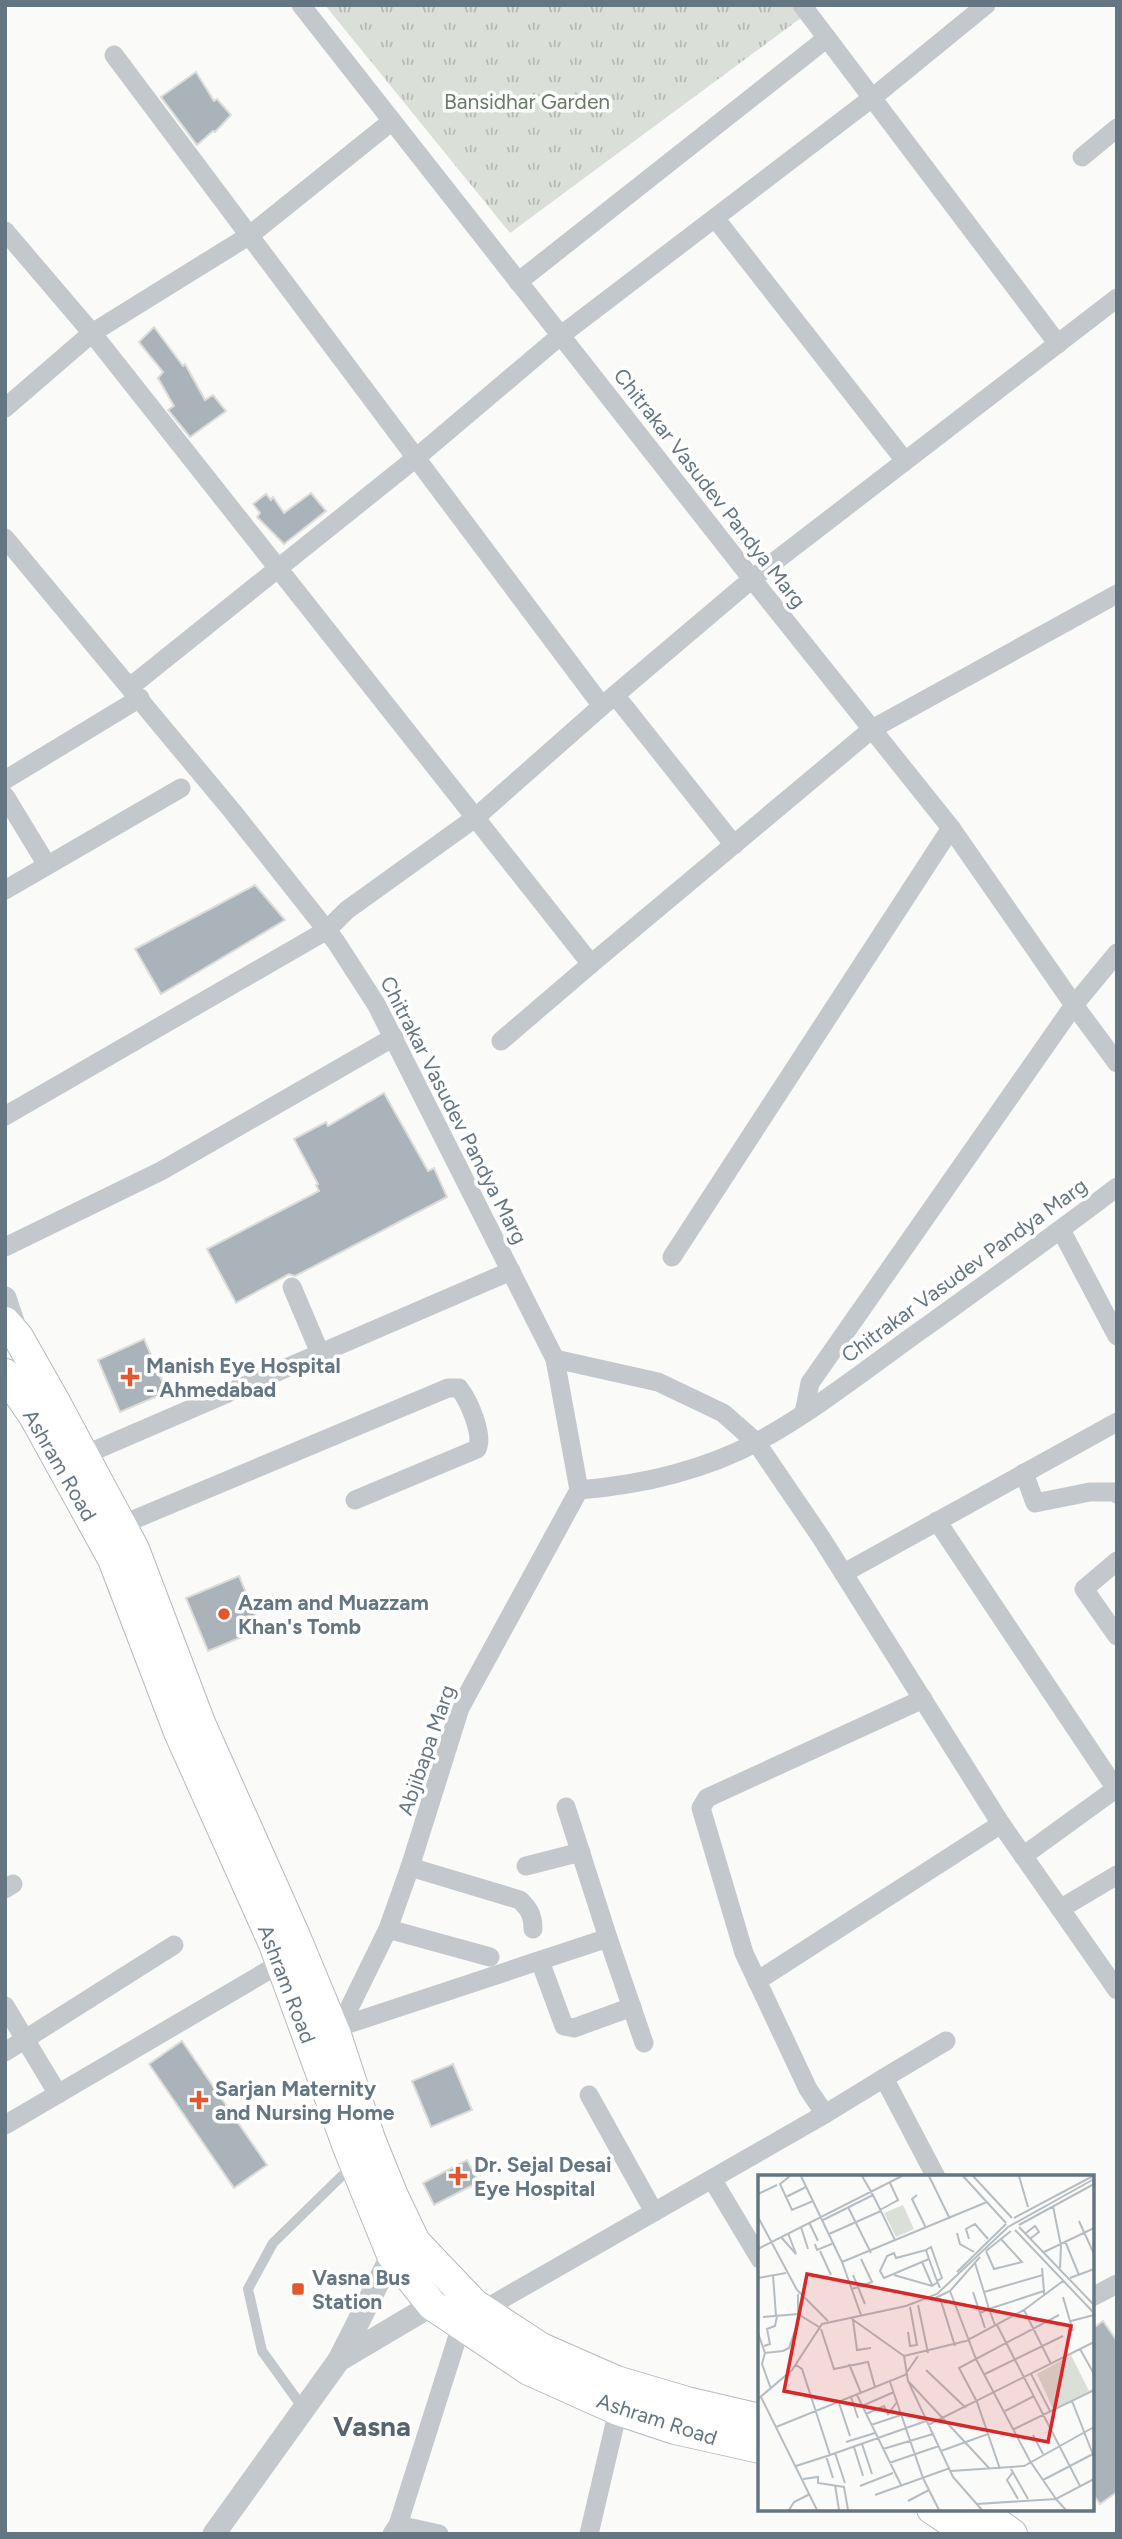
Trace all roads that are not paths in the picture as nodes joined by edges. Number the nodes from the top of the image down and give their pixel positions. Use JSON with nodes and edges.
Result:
{"nodes":[{"id":1,"x":301,"y":5,"type":"edge"},
{"id":2,"x":802,"y":5,"type":"edge"},
{"id":3,"x":986,"y":5,"type":"edge"},
{"id":4,"x":827,"y":38,"type":"junction"},
{"id":5,"x":114,"y":55,"type":"dead end"},
{"id":6,"x":872,"y":98,"type":"junction"},
{"id":7,"x":392,"y":121,"type":"junction"},
{"id":8,"x":1117,"y":128,"type":"edge"},
{"id":9,"x":1082,"y":157,"type":"dead end"},
{"id":10,"x":715,"y":218,"type":"junction"},
{"id":11,"x":5,"y":231,"type":"edge"},
{"id":12,"x":250,"y":234,"type":"junction"},
{"id":13,"x":518,"y":282,"type":"junction"},
{"id":14,"x":1117,"y":298,"type":"edge"},
{"id":15,"x":92,"y":333,"type":"junction"},
{"id":16,"x":560,"y":335,"type":"junction"},
{"id":17,"x":1058,"y":344,"type":"junction"},
{"id":18,"x":5,"y":408,"type":"edge"},
{"id":19,"x":417,"y":457,"type":"junction"},
{"id":20,"x":905,"y":461,"type":"junction"},
{"id":21,"x":5,"y":538,"type":"edge"},
{"id":22,"x":278,"y":567,"type":"junction"},
{"id":23,"x":751,"y":579,"type":"junction"},
{"id":24,"x":1117,"y":594,"type":"edge"},
{"id":25,"x":135,"y":693,"type":"junction"},
{"id":26,"x":608,"y":700,"type":"junction"},
{"id":27,"x":873,"y":729,"type":"junction"},
{"id":28,"x":5,"y":780,"type":"edge"},
{"id":29,"x":181,"y":788,"type":"dead end"},
{"id":30,"x":5,"y":796,"type":"edge"},
{"id":31,"x":475,"y":818,"type":"junction"},
{"id":32,"x":951,"y":828,"type":"junction"},
{"id":33,"x":734,"y":845,"type":"junction"},
{"id":34,"x":47,"y":865,"type":"junction"},
{"id":35,"x":5,"y":890,"type":"edge"},
{"id":36,"x":327,"y":930,"type":"junction"},
{"id":37,"x":1117,"y":953,"type":"edge"},
{"id":38,"x":591,"y":964,"type":"junction"},
{"id":39,"x":1074,"y":1005,"type":"junction"},
{"id":40,"x":394,"y":1037,"type":"junction"},
{"id":41,"x":500,"y":1041,"type":"dead end"},
{"id":42,"x":1117,"y":1063,"type":"edge"},
{"id":43,"x":5,"y":1116,"type":"edge"},
{"id":44,"x":1117,"y":1187,"type":"edge"},
{"id":45,"x":1061,"y":1230,"type":"junction"},
{"id":46,"x":5,"y":1247,"type":"edge"},
{"id":47,"x":672,"y":1257,"type":"dead end"},
{"id":48,"x":511,"y":1271,"type":"junction"},
{"id":49,"x":292,"y":1287,"type":"dead end"},
{"id":50,"x":5,"y":1297,"type":"edge"},
{"id":51,"x":12,"y":1329,"type":"edge"},
{"id":52,"x":1117,"y":1336,"type":"edge"},
{"id":53,"x":320,"y":1353,"type":"junction"},
{"id":54,"x":555,"y":1359,"type":"junction"},
{"id":55,"x":5,"y":1374,"type":"edge"},
{"id":56,"x":804,"y":1413,"type":"junction"},
{"id":57,"x":1117,"y":1422,"type":"edge"},
{"id":58,"x":756,"y":1442,"type":"junction"},
{"id":59,"x":82,"y":1456,"type":"junction"},
{"id":60,"x":1024,"y":1473,"type":"junction"},
{"id":61,"x":579,"y":1490,"type":"junction"},
{"id":62,"x":1117,"y":1494,"type":"edge"},
{"id":63,"x":355,"y":1500,"type":"dead end"},
{"id":64,"x":937,"y":1521,"type":"junction"},
{"id":65,"x":121,"y":1525,"type":"junction"},
{"id":66,"x":1117,"y":1561,"type":"edge"},
{"id":67,"x":844,"y":1573,"type":"junction"},
{"id":68,"x":1117,"y":1636,"type":"edge"},
{"id":69,"x":923,"y":1699,"type":"junction"},
{"id":70,"x":1116,"y":1788,"type":"edge"},
{"id":71,"x":566,"y":1808,"type":"dead end"},
{"id":72,"x":1001,"y":1825,"type":"junction"},
{"id":73,"x":581,"y":1852,"type":"junction"},
{"id":74,"x":1023,"y":1856,"type":"junction"},
{"id":75,"x":526,"y":1866,"type":"dead end"},
{"id":76,"x":410,"y":1867,"type":"junction"},
{"id":77,"x":1117,"y":1875,"type":"edge"},
{"id":78,"x":1060,"y":1909,"type":"junction"},
{"id":79,"x":388,"y":1929,"type":"junction"},
{"id":80,"x":533,"y":1929,"type":"dead end"},
{"id":81,"x":608,"y":1938,"type":"junction"},
{"id":82,"x":174,"y":1945,"type":"dead end"},
{"id":83,"x":490,"y":1957,"type":"dead end"},
{"id":84,"x":540,"y":1961,"type":"junction"},
{"id":85,"x":281,"y":1963,"type":"junction"},
{"id":86,"x":757,"y":1981,"type":"junction"},
{"id":87,"x":1117,"y":1990,"type":"edge"},
{"id":88,"x":5,"y":2006,"type":"edge"},
{"id":89,"x":632,"y":2007,"type":"junction"},
{"id":90,"x":339,"y":2031,"type":"junction"},
{"id":91,"x":25,"y":2039,"type":"junction"},
{"id":92,"x":946,"y":2042,"type":"dead end"},
{"id":93,"x":644,"y":2043,"type":"dead end"},
{"id":94,"x":5,"y":2052,"type":"edge"},
{"id":95,"x":884,"y":2078,"type":"junction"},
{"id":96,"x":58,"y":2094,"type":"junction"},
{"id":97,"x":589,"y":2095,"type":"dead end"},
{"id":98,"x":825,"y":2114,"type":"junction"},
{"id":99,"x":5,"y":2125,"type":"edge"},
{"id":100,"x":355,"y":2164,"type":"junction"},
{"id":101,"x":935,"y":2175,"type":"edge"},
{"id":102,"x":712,"y":2179,"type":"junction"},
{"id":103,"x":654,"y":2212,"type":"junction"},
{"id":104,"x":404,"y":2249,"type":"junction"},
{"id":105,"x":758,"y":2256,"type":"edge"},
{"id":106,"x":1117,"y":2284,"type":"edge"},
{"id":107,"x":456,"y":2285,"type":"junction"},
{"id":108,"x":1094,"y":2296,"type":"edge"},
{"id":109,"x":432,"y":2305,"type":"junction"},
{"id":110,"x":472,"y":2318,"type":"junction"},
{"id":111,"x":339,"y":2360,"type":"junction"},
{"id":112,"x":622,"y":2397,"type":"junction"},
{"id":113,"x":303,"y":2409,"type":"junction"},
{"id":114,"x":758,"y":2419,"type":"edge"},
{"id":115,"x":758,"y":2448,"type":"edge"},
{"id":116,"x":936,"y":2511,"type":"edge"},
{"id":117,"x":980,"y":2511,"type":"edge"},
{"id":118,"x":395,"y":2529,"type":"edge"},
{"id":119,"x":214,"y":2534,"type":"edge"},
{"id":120,"x":439,"y":2534,"type":"edge"},
{"id":121,"x":589,"y":2534,"type":"edge"},
{"id":122,"x":970,"y":2534,"type":"edge"},
{"id":123,"x":1012,"y":2534,"type":"edge"}],
"edges":[{"from":1,"to":7,"type":"street","name":"Chitrakar Vasudev Pandya Marg"},
{"from":2,"to":4,"type":"street"},
{"from":3,"to":6,"type":"street"},
{"from":4,"to":6,"type":"street"},
{"from":4,"to":13,"type":"street"},
{"from":5,"to":12,"type":"street"},
{"from":6,"to":10,"type":"street"},
{"from":6,"to":17,"type":"street"},
{"from":7,"to":12,"type":"street"},
{"from":7,"to":13,"type":"street","name":"Chitrakar Vasudev Pandya Marg"},
{"from":8,"to":9,"type":"street"},
{"from":10,"to":16,"type":"street"},
{"from":10,"to":20,"type":"street"},
{"from":11,"to":15,"type":"street"},
{"from":12,"to":15,"type":"street"},
{"from":12,"to":19,"type":"street"},
{"from":13,"to":16,"type":"street","name":"Chitrakar Vasudev Pandya Marg"},
{"from":14,"to":17,"type":"street"},
{"from":15,"to":18,"type":"street"},
{"from":15,"to":22,"type":"street"},
{"from":16,"to":19,"type":"street"},
{"from":16,"to":23,"type":"street","name":"Chitrakar Vasudev Pandya Marg"},
{"from":17,"to":20,"type":"street"},
{"from":19,"to":22,"type":"street"},
{"from":19,"to":26,"type":"street"},
{"from":20,"to":23,"type":"street"},
{"from":21,"to":25,"type":"street","name":"Chitrakar Vasudev Pandya Marg"},
{"from":22,"to":25,"type":"street"},
{"from":22,"to":31,"type":"street"},
{"from":23,"to":26,"type":"street"},
{"from":23,"to":27,"type":"street","name":"Chitrakar Vasudev Pandya Marg"},
{"from":24,"to":27,"type":"street"},
{"from":25,"to":28,"type":"street"},
{"from":25,"to":36,"type":"street","name":"Chitrakar Vasudev Pandya Marg"},
{"from":26,"to":31,"type":"street"},
{"from":26,"to":33,"type":"street"},
{"from":27,"to":32,"type":"street","name":"Chitrakar Vasudev Pandya Marg"},
{"from":27,"to":33,"type":"street"},
{"from":29,"to":34,"type":"street"},
{"from":30,"to":34,"type":"street"},
{"from":31,"to":36,"type":"street"},
{"from":31,"to":38,"type":"street"},
{"from":32,"to":39,"type":"street","name":"Chitrakar Vasudev Pandya Marg"},
{"from":32,"to":47,"type":"street"},
{"from":33,"to":38,"type":"street"},
{"from":34,"to":35,"type":"street"},
{"from":36,"to":40,"type":"street","name":"Chitrakar Vasudev Pandya Marg"},
{"from":36,"to":43,"type":"street"},
{"from":37,"to":39,"type":"street"},
{"from":38,"to":41,"type":"street"},
{"from":39,"to":42,"type":"street","name":"Chitrakar Vasudev Pandya Marg"},
{"from":39,"to":56,"type":"street","name":"Chitrakar Vasudev Pandya Marg"},
{"from":40,"to":46,"type":"street"},
{"from":40,"to":48,"type":"street","name":"Chitrakar Vasudev Pandya Marg"},
{"from":44,"to":45,"type":"street","name":"Chitrakar Vasudev Pandya Marg"},
{"from":45,"to":52,"type":"street"},
{"from":45,"to":56,"type":"street","name":"Chitrakar Vasudev Pandya Marg"},
{"from":48,"to":53,"type":"street"},
{"from":48,"to":54,"type":"street","name":"Chitrakar Vasudev Pandya Marg"},
{"from":49,"to":53,"type":"street"},
{"from":50,"to":51,"type":"street"},
{"from":51,"to":59,"type":"main road","name":"Ashram Road"},
{"from":53,"to":59,"type":"street"},
{"from":54,"to":58,"type":"street"},
{"from":54,"to":61,"type":"street","name":"Chitrakar Vasudev Pandya Marg"},
{"from":55,"to":85,"type":"main road","name":"Ashram Road"},
{"from":56,"to":58,"type":"street","name":"Chitrakar Vasudev Pandya Marg"},
{"from":57,"to":60,"type":"street"},
{"from":58,"to":61,"type":"street","name":"Chitrakar Vasudev Pandya Marg"},
{"from":58,"to":67,"type":"street"},
{"from":59,"to":65,"type":"main road","name":"Ashram Road"},
{"from":60,"to":62,"type":"street"},
{"from":60,"to":64,"type":"street"},
{"from":61,"to":76,"type":"street","name":"Abjibapa Marg"},
{"from":63,"to":65,"type":"street"},
{"from":64,"to":67,"type":"street"},
{"from":64,"to":70,"type":"street"},
{"from":65,"to":90,"type":"main road","name":"Ashram Road"},
{"from":66,"to":68,"type":"street"},
{"from":67,"to":69,"type":"street"},
{"from":69,"to":72,"type":"street"},
{"from":69,"to":86,"type":"street"},
{"from":70,"to":74,"type":"street"},
{"from":71,"to":73,"type":"street"},
{"from":72,"to":74,"type":"street"},
{"from":72,"to":86,"type":"street"},
{"from":73,"to":75,"type":"street"},
{"from":73,"to":81,"type":"street"},
{"from":74,"to":78,"type":"street"},
{"from":76,"to":79,"type":"street","name":"Abjibapa Marg"},
{"from":76,"to":80,"type":"street"},
{"from":77,"to":78,"type":"street"},
{"from":78,"to":87,"type":"street"},
{"from":79,"to":83,"type":"street"},
{"from":79,"to":90,"type":"street","name":"Abjibapa Marg"},
{"from":81,"to":84,"type":"street"},
{"from":81,"to":89,"type":"street"},
{"from":82,"to":91,"type":"street"},
{"from":84,"to":89,"type":"street"},
{"from":84,"to":90,"type":"street"},
{"from":85,"to":96,"type":"street"},
{"from":85,"to":100,"type":"main road","name":"Ashram Road"},
{"from":86,"to":98,"type":"street"},
{"from":88,"to":91,"type":"street"},
{"from":89,"to":93,"type":"street"},
{"from":90,"to":104,"type":"main road","name":"Ashram Road"},
{"from":91,"to":94,"type":"street"},
{"from":91,"to":96,"type":"street"},
{"from":92,"to":95,"type":"street"},
{"from":95,"to":98,"type":"street"},
{"from":95,"to":101,"type":"street"},
{"from":96,"to":99,"type":"street"},
{"from":97,"to":103,"type":"street"},
{"from":98,"to":102,"type":"street"},
{"from":100,"to":104,"type":"main road","name":"Ashram Road"},
{"from":100,"to":113,"type":"lane"},
{"from":102,"to":103,"type":"street"},
{"from":102,"to":105,"type":"street"},
{"from":103,"to":110,"type":"street"},
{"from":104,"to":107,"type":"main road","name":"Ashram Road"},
{"from":104,"to":109,"type":"main road","name":"Ashram Road"},
{"from":104,"to":111,"type":"street"},
{"from":106,"to":108,"type":"street"},
{"from":107,"to":109,"type":"street"},
{"from":107,"to":110,"type":"main road","name":"Ashram Road"},
{"from":109,"to":110,"type":"main road","name":"Ashram Road"},
{"from":109,"to":111,"type":"street"},
{"from":110,"to":112,"type":"main road","name":"Ashram Road"},
{"from":110,"to":118,"type":"street"},
{"from":111,"to":113,"type":"street"},
{"from":112,"to":114,"type":"main road","name":"Ashram Road"},
{"from":112,"to":115,"type":"main road","name":"Ashram Road"},
{"from":112,"to":121,"type":"street"},
{"from":113,"to":119,"type":"street"},
{"from":116,"to":122,"type":"main road"},
{"from":117,"to":123,"type":"main road"},
{"from":118,"to":120,"type":"street"}]}
